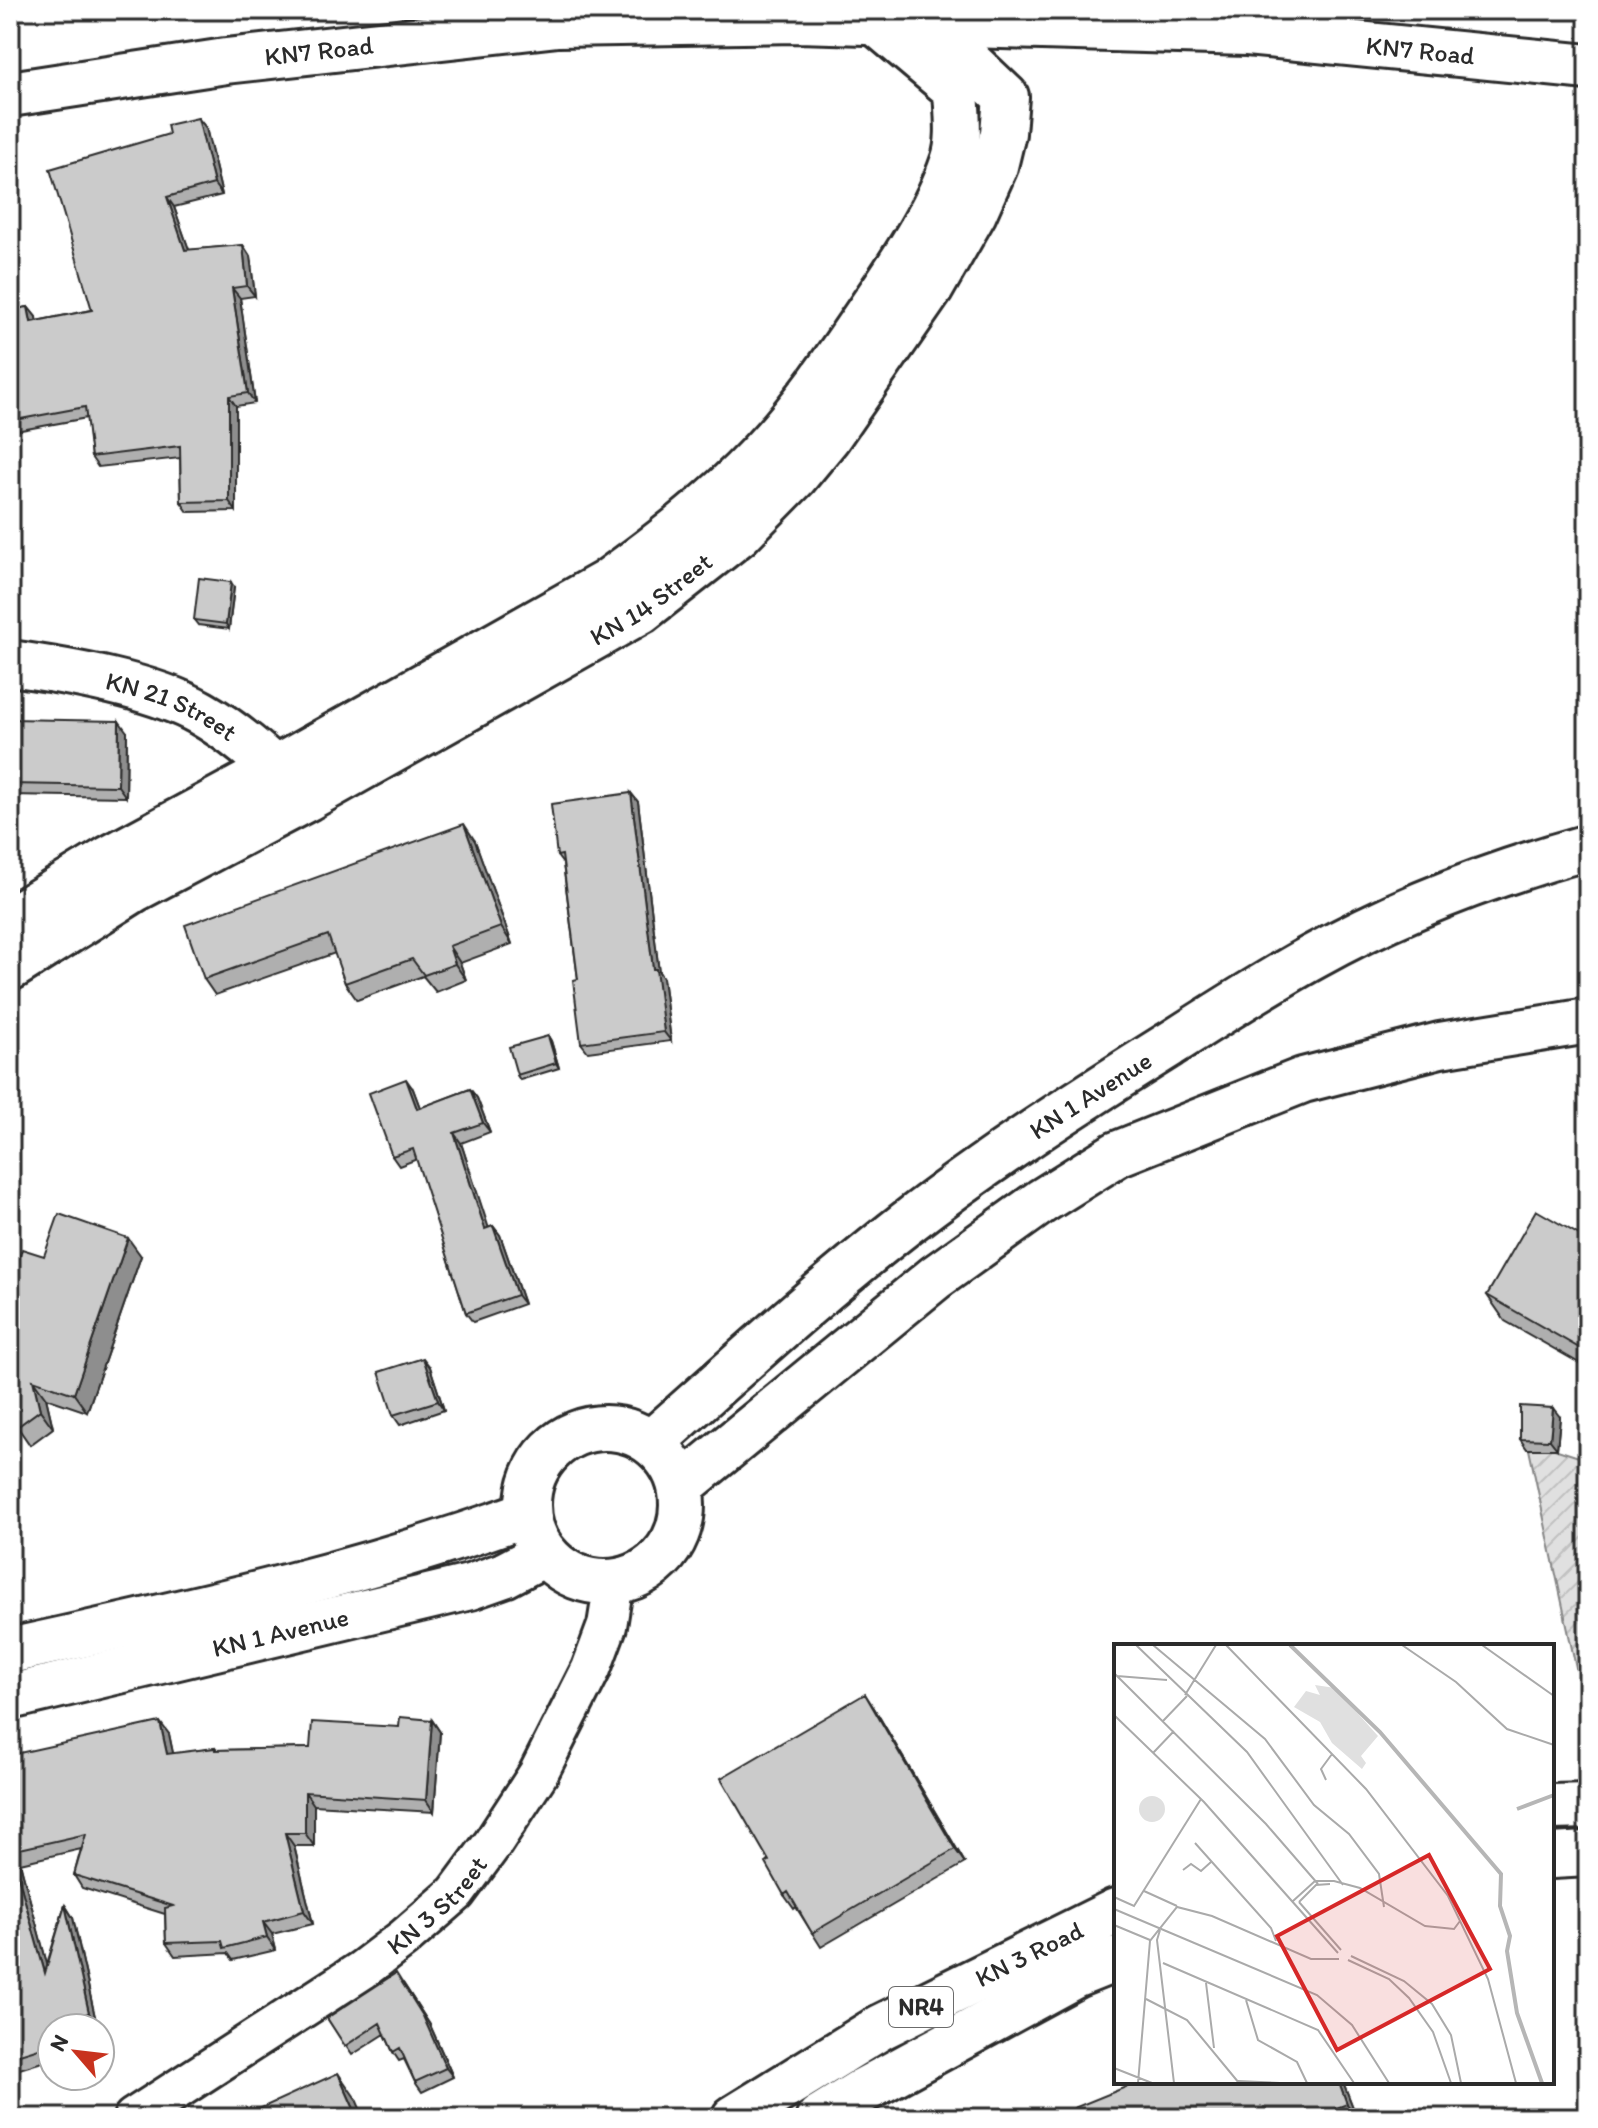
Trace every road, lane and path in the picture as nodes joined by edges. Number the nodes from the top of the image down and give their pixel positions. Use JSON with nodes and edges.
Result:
{"nodes":[{"id":1,"x":874,"y":21,"type":"junction"},
{"id":2,"x":928,"y":23,"type":"junction"},
{"id":3,"x":1588,"y":67,"type":"edge"},
{"id":4,"x":10,"y":94,"type":"edge"},
{"id":5,"x":10,"y":663,"type":"edge"},
{"id":6,"x":275,"y":769,"type":"junction"},
{"id":7,"x":308,"y":798,"type":"junction"},
{"id":8,"x":1588,"y":847,"type":"edge"},
{"id":9,"x":10,"y":919,"type":"edge"},
{"id":10,"x":10,"y":968,"type":"edge"},
{"id":11,"x":1588,"y":1021,"type":"edge"},
{"id":12,"x":652,"y":1442,"type":"junction"},
{"id":13,"x":681,"y":1486,"type":"junction"},
{"id":14,"x":528,"y":1513,"type":"junction"},
{"id":15,"x":544,"y":1554,"type":"junction"},
{"id":16,"x":614,"y":1582,"type":"junction"},
{"id":17,"x":10,"y":1651,"type":"edge"},
{"id":18,"x":10,"y":1697,"type":"edge"},
{"id":19,"x":1588,"y":1806,"type":"edge"},
{"id":20,"x":1554,"y":1807,"type":"edge"},
{"id":21,"x":1588,"y":1854,"type":"edge"},
{"id":22,"x":1554,"y":1856,"type":"edge"},
{"id":23,"x":1114,"y":1912,"type":"edge"},
{"id":24,"x":1114,"y":1960,"type":"edge"},
{"id":25,"x":133,"y":2118,"type":"edge"},
{"id":26,"x":734,"y":2118,"type":"edge"},
{"id":27,"x":819,"y":2118,"type":"edge"}],
"edges":[{"from":1,"to":2,"type":"main road","name":"KN7 Road"},
{"from":1,"to":4,"type":"main road","name":"KN7 Road"},
{"from":1,"to":6,"type":"main road","name":"KN 14 Street"},
{"from":2,"to":3,"type":"main road","name":"KN7 Road"},
{"from":2,"to":7,"type":"main road","name":"KN 14 Street"},
{"from":5,"to":6,"type":"main road","name":"KN 21 Street"},
{"from":6,"to":7,"type":"main road","name":"KN 21 Street"},
{"from":6,"to":9,"type":"main road","name":"KN 14 Street"},
{"from":7,"to":10,"type":"main road","name":"KN 14 Street"},
{"from":8,"to":12,"type":"main road","name":"KN 1 Avenue"},
{"from":11,"to":13,"type":"main road"},
{"from":12,"to":13,"type":"main road"},
{"from":12,"to":14,"type":"main road"},
{"from":13,"to":16,"type":"main road"},
{"from":14,"to":15,"type":"main road"},
{"from":14,"to":17,"type":"main road","name":"KN 1 Avenue"},
{"from":15,"to":16,"type":"main road"},
{"from":15,"to":18,"type":"main road","name":"KN 1 Avenue"},
{"from":16,"to":25,"type":"street","name":"KN 3 Street"},
{"from":19,"to":20,"type":"main road"},
{"from":21,"to":22,"type":"main road"},
{"from":23,"to":26,"type":"main road","name":"KN 3 Road","number":"NR4"},
{"from":24,"to":27,"type":"main road","name":"KN 3 Road","number":"NR4"}]}
